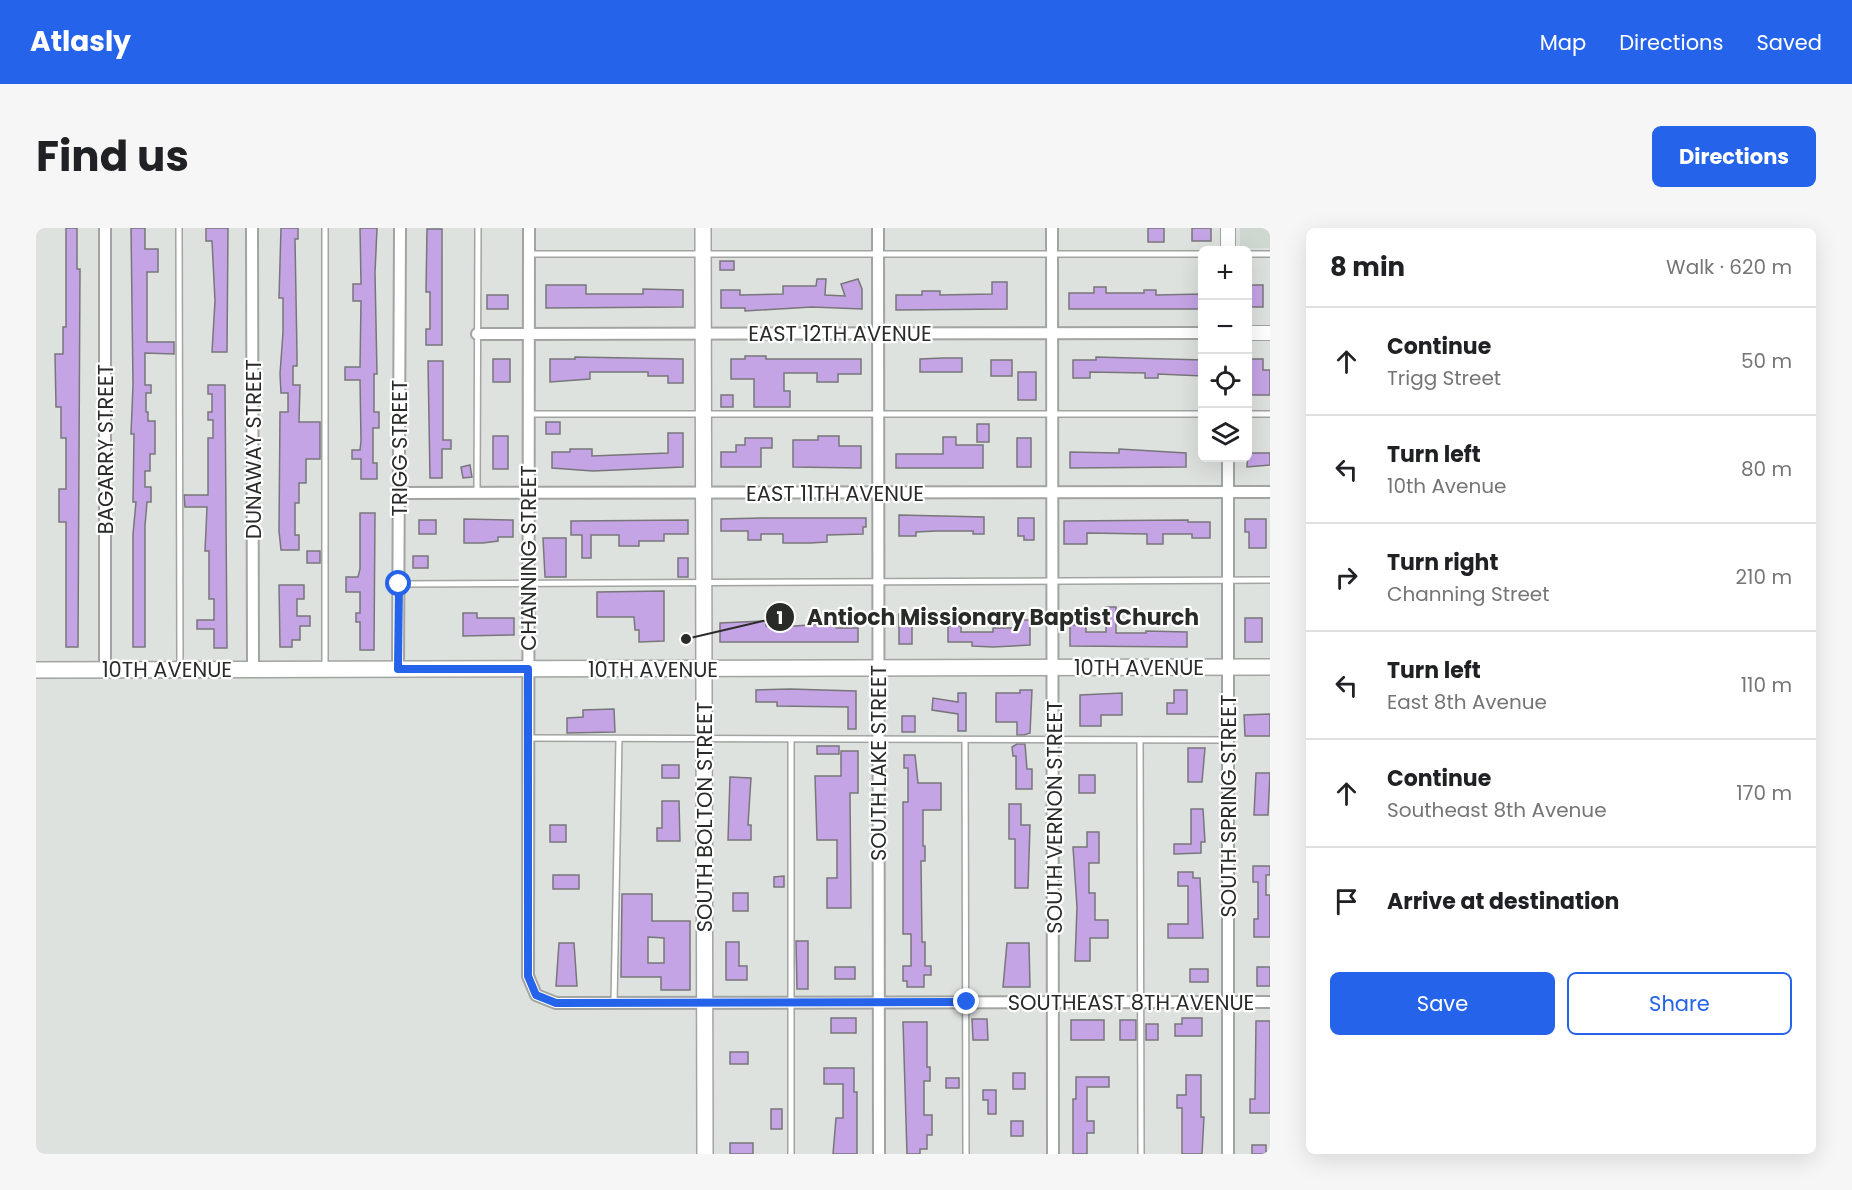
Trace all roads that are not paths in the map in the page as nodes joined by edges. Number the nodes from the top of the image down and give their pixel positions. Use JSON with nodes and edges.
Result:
{"nodes":[{"id":1,"x":105,"y":228,"type":"edge"},
{"id":2,"x":179,"y":228,"type":"edge"},
{"id":3,"x":252,"y":228,"type":"edge"},
{"id":4,"x":325,"y":228,"type":"edge"},
{"id":5,"x":400,"y":228,"type":"edge"},
{"id":6,"x":478,"y":228,"type":"edge"},
{"id":7,"x":529,"y":228,"type":"edge"},
{"id":8,"x":703,"y":228,"type":"edge"},
{"id":9,"x":878,"y":228,"type":"edge"},
{"id":10,"x":1052,"y":228,"type":"edge"},
{"id":11,"x":1228,"y":228,"type":"edge"},
{"id":12,"x":1228,"y":246,"type":"edge"},
{"id":13,"x":1052,"y":252,"type":"junction"},
{"id":14,"x":878,"y":253,"type":"junction"},
{"id":15,"x":529,"y":254,"type":"junction"},
{"id":16,"x":703,"y":254,"type":"junction"},
{"id":17,"x":1198,"y":254,"type":"edge"},
{"id":18,"x":1252,"y":254,"type":"edge"},
{"id":19,"x":1270,"y":254,"type":"edge"},
{"id":20,"x":703,"y":333,"type":"junction"},
{"id":21,"x":877,"y":333,"type":"junction"},
{"id":22,"x":1052,"y":333,"type":"junction"},
{"id":23,"x":1198,"y":333,"type":"edge"},
{"id":24,"x":1252,"y":333,"type":"edge"},
{"id":25,"x":1270,"y":333,"type":"edge"},
{"id":26,"x":477,"y":334,"type":"junction"},
{"id":27,"x":529,"y":334,"type":"junction"},
{"id":28,"x":529,"y":414,"type":"junction"},
{"id":29,"x":1052,"y":414,"type":"junction"},
{"id":30,"x":1198,"y":414,"type":"edge"},
{"id":31,"x":1252,"y":414,"type":"edge"},
{"id":32,"x":1270,"y":414,"type":"edge"},
{"id":33,"x":703,"y":415,"type":"junction"},
{"id":34,"x":878,"y":415,"type":"junction"},
{"id":35,"x":1228,"y":462,"type":"edge"},
{"id":36,"x":1270,"y":492,"type":"edge"},
{"id":37,"x":703,"y":493,"type":"junction"},
{"id":38,"x":1052,"y":493,"type":"junction"},
{"id":39,"x":1228,"y":493,"type":"junction"},
{"id":40,"x":399,"y":494,"type":"junction"},
{"id":41,"x":477,"y":494,"type":"junction"},
{"id":42,"x":528,"y":494,"type":"junction"},
{"id":43,"x":878,"y":494,"type":"junction"},
{"id":44,"x":878,"y":580,"type":"junction"},
{"id":45,"x":1270,"y":580,"type":"edge"},
{"id":46,"x":1053,"y":581,"type":"junction"},
{"id":47,"x":1228,"y":581,"type":"junction"},
{"id":48,"x":528,"y":582,"type":"junction"},
{"id":49,"x":703,"y":582,"type":"junction"},
{"id":50,"x":399,"y":584,"type":"junction"},
{"id":51,"x":1054,"y":667,"type":"junction"},
{"id":52,"x":1228,"y":667,"type":"junction"},
{"id":53,"x":1270,"y":667,"type":"edge"},
{"id":54,"x":704,"y":668,"type":"junction"},
{"id":55,"x":878,"y":668,"type":"junction"},
{"id":56,"x":36,"y":669,"type":"edge"},
{"id":57,"x":105,"y":669,"type":"junction"},
{"id":58,"x":180,"y":669,"type":"junction"},
{"id":59,"x":253,"y":669,"type":"junction"},
{"id":60,"x":325,"y":669,"type":"junction"},
{"id":61,"x":398,"y":669,"type":"junction"},
{"id":62,"x":528,"y":669,"type":"junction"},
{"id":63,"x":528,"y":738,"type":"junction"},
{"id":64,"x":620,"y":739,"type":"junction"},
{"id":65,"x":704,"y":740,"type":"junction"},
{"id":66,"x":1228,"y":740,"type":"junction"},
{"id":67,"x":791,"y":741,"type":"junction"},
{"id":68,"x":878,"y":741,"type":"junction"},
{"id":69,"x":964,"y":741,"type":"junction"},
{"id":70,"x":1054,"y":741,"type":"junction"},
{"id":71,"x":1140,"y":741,"type":"junction"},
{"id":72,"x":536,"y":995,"type":"joint"},
{"id":73,"x":791,"y":1002,"type":"junction"},
{"id":74,"x":879,"y":1002,"type":"junction"},
{"id":75,"x":967,"y":1002,"type":"junction"},
{"id":76,"x":1053,"y":1002,"type":"junction"},
{"id":77,"x":1140,"y":1002,"type":"junction"},
{"id":78,"x":1228,"y":1002,"type":"junction"},
{"id":79,"x":1270,"y":1002,"type":"edge"},
{"id":80,"x":614,"y":1003,"type":"junction"},
{"id":81,"x":704,"y":1003,"type":"junction"},
{"id":82,"x":705,"y":1154,"type":"edge"},
{"id":83,"x":791,"y":1154,"type":"edge"},
{"id":84,"x":879,"y":1154,"type":"edge"},
{"id":85,"x":966,"y":1154,"type":"edge"},
{"id":86,"x":1053,"y":1154,"type":"edge"},
{"id":87,"x":1141,"y":1154,"type":"edge"},
{"id":88,"x":1228,"y":1154,"type":"edge"}],
"edges":[{"from":1,"to":57,"type":"street","name":"BAGARRY STREET"},
{"from":2,"to":58,"type":"lane"},
{"from":3,"to":59,"type":"street","name":"DUNAWAY STREET"},
{"from":4,"to":60,"type":"lane"},
{"from":5,"to":40,"type":"street","name":"TRIGG STREET"},
{"from":6,"to":26,"type":"lane"},
{"from":7,"to":15,"type":"street","name":"CHANNING STREET"},
{"from":8,"to":16,"type":"main road","name":"SOUTH BOLTON STREET"},
{"from":9,"to":14,"type":"street","name":"SOUTH LAKE STREET"},
{"from":10,"to":13,"type":"street","name":"SOUTH VERNON STREET"},
{"from":11,"to":12,"type":"street"},
{"from":13,"to":14,"type":"lane"},
{"from":13,"to":17,"type":"lane"},
{"from":13,"to":22,"type":"street","name":"SOUTH VERNON STREET"},
{"from":14,"to":16,"type":"lane"},
{"from":14,"to":21,"type":"street","name":"SOUTH LAKE STREET"},
{"from":15,"to":16,"type":"lane"},
{"from":15,"to":27,"type":"street","name":"CHANNING STREET"},
{"from":16,"to":20,"type":"main road","name":"SOUTH BOLTON STREET"},
{"from":18,"to":19,"type":"lane"},
{"from":20,"to":21,"type":"street","name":"EAST 12TH AVENUE"},
{"from":20,"to":27,"type":"street","name":"EAST 12TH AVENUE"},
{"from":20,"to":33,"type":"main road","name":"SOUTH BOLTON STREET"},
{"from":21,"to":22,"type":"street","name":"EAST 12TH AVENUE"},
{"from":21,"to":34,"type":"street","name":"SOUTH LAKE STREET"},
{"from":22,"to":23,"type":"street","name":"EAST 12TH AVENUE"},
{"from":22,"to":29,"type":"street","name":"SOUTH VERNON STREET"},
{"from":24,"to":25,"type":"street"},
{"from":26,"to":27,"type":"street","name":"EAST 12TH AVENUE"},
{"from":26,"to":41,"type":"lane"},
{"from":27,"to":28,"type":"street","name":"CHANNING STREET"},
{"from":28,"to":33,"type":"lane"},
{"from":28,"to":42,"type":"street","name":"CHANNING STREET"},
{"from":29,"to":30,"type":"lane"},
{"from":29,"to":34,"type":"lane"},
{"from":29,"to":38,"type":"street","name":"SOUTH VERNON STREET"},
{"from":31,"to":32,"type":"lane"},
{"from":33,"to":34,"type":"lane"},
{"from":33,"to":37,"type":"main road","name":"SOUTH BOLTON STREET"},
{"from":34,"to":43,"type":"street","name":"SOUTH LAKE STREET"},
{"from":35,"to":39,"type":"street","name":"SOUTH SPRING STREET"},
{"from":36,"to":39,"type":"street","name":"EAST 11TH AVENUE"},
{"from":37,"to":42,"type":"street","name":"EAST 11TH AVENUE"},
{"from":37,"to":43,"type":"street","name":"EAST 11TH AVENUE"},
{"from":37,"to":49,"type":"main road","name":"SOUTH BOLTON STREET"},
{"from":38,"to":39,"type":"street","name":"EAST 11TH AVENUE"},
{"from":38,"to":43,"type":"street","name":"EAST 11TH AVENUE"},
{"from":38,"to":46,"type":"street","name":"SOUTH VERNON STREET"},
{"from":39,"to":47,"type":"street","name":"SOUTH SPRING STREET"},
{"from":40,"to":41,"type":"street","name":"EAST 11TH AVENUE"},
{"from":40,"to":50,"type":"street","name":"TRIGG STREET"},
{"from":41,"to":42,"type":"street","name":"EAST 11TH AVENUE"},
{"from":42,"to":48,"type":"street","name":"CHANNING STREET"},
{"from":43,"to":44,"type":"street","name":"SOUTH LAKE STREET"},
{"from":44,"to":46,"type":"lane"},
{"from":44,"to":49,"type":"lane"},
{"from":44,"to":55,"type":"street","name":"SOUTH LAKE STREET"},
{"from":45,"to":47,"type":"lane"},
{"from":46,"to":47,"type":"lane"},
{"from":46,"to":51,"type":"street","name":"SOUTH VERNON STREET"},
{"from":47,"to":52,"type":"street","name":"SOUTH SPRING STREET"},
{"from":48,"to":49,"type":"lane"},
{"from":48,"to":50,"type":"lane"},
{"from":48,"to":62,"type":"street","name":"CHANNING STREET"},
{"from":49,"to":54,"type":"main road","name":"SOUTH BOLTON STREET"},
{"from":50,"to":61,"type":"street","name":"TRIGG STREET"},
{"from":51,"to":52,"type":"main road","name":"10TH AVENUE"},
{"from":51,"to":55,"type":"main road","name":"10TH AVENUE"},
{"from":51,"to":70,"type":"street","name":"SOUTH VERNON STREET"},
{"from":52,"to":53,"type":"main road","name":"10TH AVENUE"},
{"from":52,"to":66,"type":"street","name":"SOUTH SPRING STREET"},
{"from":54,"to":55,"type":"main road","name":"10TH AVENUE"},
{"from":54,"to":62,"type":"main road","name":"10TH AVENUE"},
{"from":54,"to":65,"type":"main road","name":"SOUTH BOLTON STREET"},
{"from":55,"to":68,"type":"street","name":"SOUTH LAKE STREET"},
{"from":56,"to":57,"type":"main road","name":"10TH AVENUE"},
{"from":57,"to":58,"type":"main road","name":"10TH AVENUE"},
{"from":58,"to":59,"type":"main road","name":"10TH AVENUE"},
{"from":59,"to":60,"type":"main road","name":"10TH AVENUE"},
{"from":60,"to":61,"type":"main road","name":"10TH AVENUE"},
{"from":61,"to":62,"type":"main road","name":"10TH AVENUE"},
{"from":62,"to":63,"type":"street","name":"CHANNING STREET"},
{"from":63,"to":64,"type":"lane"},
{"from":63,"to":72,"type":"street","name":"CHANNING STREET"},
{"from":64,"to":65,"type":"lane"},
{"from":64,"to":80,"type":"lane"},
{"from":65,"to":67,"type":"lane"},
{"from":65,"to":81,"type":"main road","name":"SOUTH BOLTON STREET"},
{"from":66,"to":71,"type":"lane"},
{"from":66,"to":78,"type":"street","name":"SOUTH SPRING STREET"},
{"from":67,"to":68,"type":"lane"},
{"from":67,"to":73,"type":"lane"},
{"from":68,"to":69,"type":"lane"},
{"from":68,"to":74,"type":"street","name":"SOUTH LAKE STREET"},
{"from":69,"to":70,"type":"lane"},
{"from":69,"to":75,"type":"lane"},
{"from":70,"to":71,"type":"lane"},
{"from":70,"to":76,"type":"street","name":"SOUTH VERNON STREET"},
{"from":71,"to":77,"type":"lane"},
{"from":72,"to":80,"type":"street","name":"SOUTHEAST 8TH AVENUE"},
{"from":73,"to":74,"type":"street","name":"SOUTHEAST 8TH AVENUE"},
{"from":73,"to":81,"type":"street","name":"SOUTHEAST 8TH AVENUE"},
{"from":73,"to":83,"type":"lane"},
{"from":74,"to":75,"type":"street","name":"SOUTHEAST 8TH AVENUE"},
{"from":74,"to":84,"type":"street","name":"SOUTH LAKE STREET"},
{"from":75,"to":76,"type":"street","name":"SOUTHEAST 8TH AVENUE"},
{"from":75,"to":85,"type":"lane"},
{"from":76,"to":77,"type":"street","name":"SOUTHEAST 8TH AVENUE"},
{"from":76,"to":86,"type":"street","name":"SOUTH VERNON STREET"},
{"from":77,"to":78,"type":"street","name":"SOUTHEAST 8TH AVENUE"},
{"from":77,"to":87,"type":"lane"},
{"from":78,"to":79,"type":"street","name":"SOUTHEAST 8TH AVENUE"},
{"from":78,"to":88,"type":"street","name":"SOUTH SPRING STREET"},
{"from":80,"to":81,"type":"street","name":"SOUTHEAST 8TH AVENUE"},
{"from":81,"to":82,"type":"main road","name":"SOUTH BOLTON STREET"}]}
